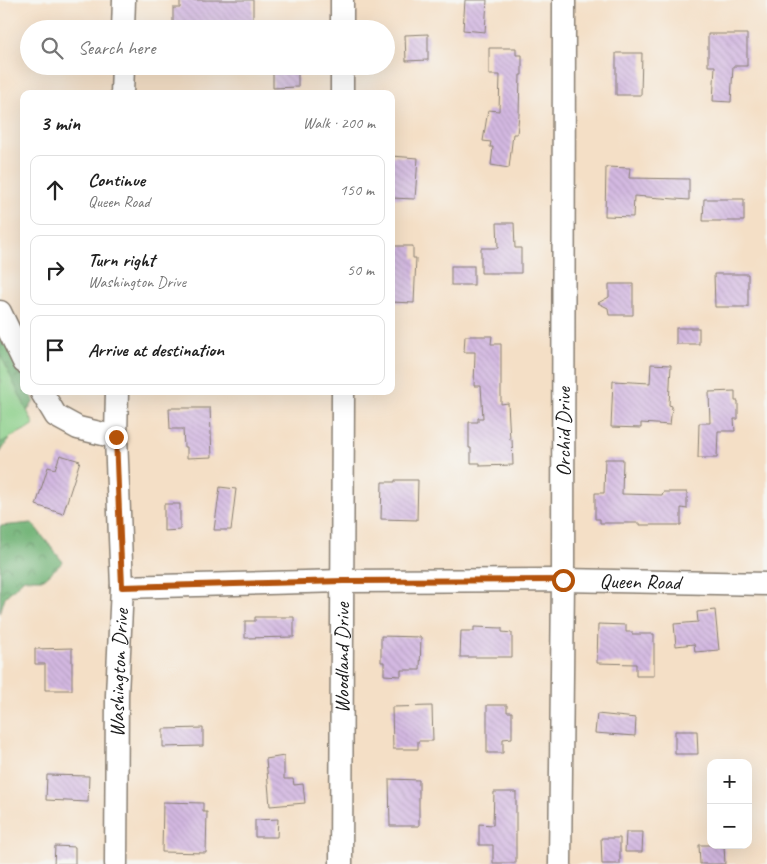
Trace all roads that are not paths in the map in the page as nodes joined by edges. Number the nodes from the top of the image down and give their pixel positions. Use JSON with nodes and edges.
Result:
{"nodes":[{"id":1,"x":124,"y":0,"type":"edge"},
{"id":2,"x":342,"y":0,"type":"edge"},
{"id":3,"x":564,"y":0,"type":"edge"},
{"id":4,"x":123,"y":20,"type":"edge"},
{"id":5,"x":342,"y":20,"type":"edge"},
{"id":6,"x":123,"y":75,"type":"edge"},
{"id":7,"x":342,"y":75,"type":"edge"},
{"id":8,"x":122,"y":90,"type":"edge"},
{"id":9,"x":342,"y":90,"type":"edge"},
{"id":10,"x":0,"y":312,"type":"edge"},
{"id":11,"x":20,"y":354,"type":"edge"},
{"id":12,"x":43,"y":395,"type":"edge"},
{"id":13,"x":117,"y":395,"type":"edge"},
{"id":14,"x":343,"y":395,"type":"edge"},
{"id":15,"x":116,"y":437,"type":"junction"},
{"id":16,"x":563,"y":580,"type":"junction"},
{"id":17,"x":343,"y":581,"type":"junction"},
{"id":18,"x":767,"y":584,"type":"edge"},
{"id":19,"x":122,"y":587,"type":"junction"},
{"id":20,"x":116,"y":864,"type":"edge"},
{"id":21,"x":341,"y":864,"type":"edge"},
{"id":22,"x":560,"y":864,"type":"edge"}],
"edges":[{"from":1,"to":4,"type":"street"},
{"from":2,"to":5,"type":"street"},
{"from":3,"to":16,"type":"street","name":"Orchid Drive"},
{"from":6,"to":8,"type":"street"},
{"from":7,"to":9,"type":"street"},
{"from":10,"to":11,"type":"street"},
{"from":12,"to":15,"type":"street"},
{"from":13,"to":15,"type":"street","name":"Washington Drive"},
{"from":14,"to":17,"type":"street","name":"Woodland Drive"},
{"from":15,"to":19,"type":"street","name":"Washington Drive"},
{"from":16,"to":17,"type":"street","name":"Queen Road"},
{"from":16,"to":18,"type":"street","name":"Queen Road"},
{"from":16,"to":22,"type":"street","name":"Orchid Drive"},
{"from":17,"to":19,"type":"street","name":"Queen Road"},
{"from":17,"to":21,"type":"street","name":"Woodland Drive"},
{"from":19,"to":20,"type":"street","name":"Washington Drive"}]}
